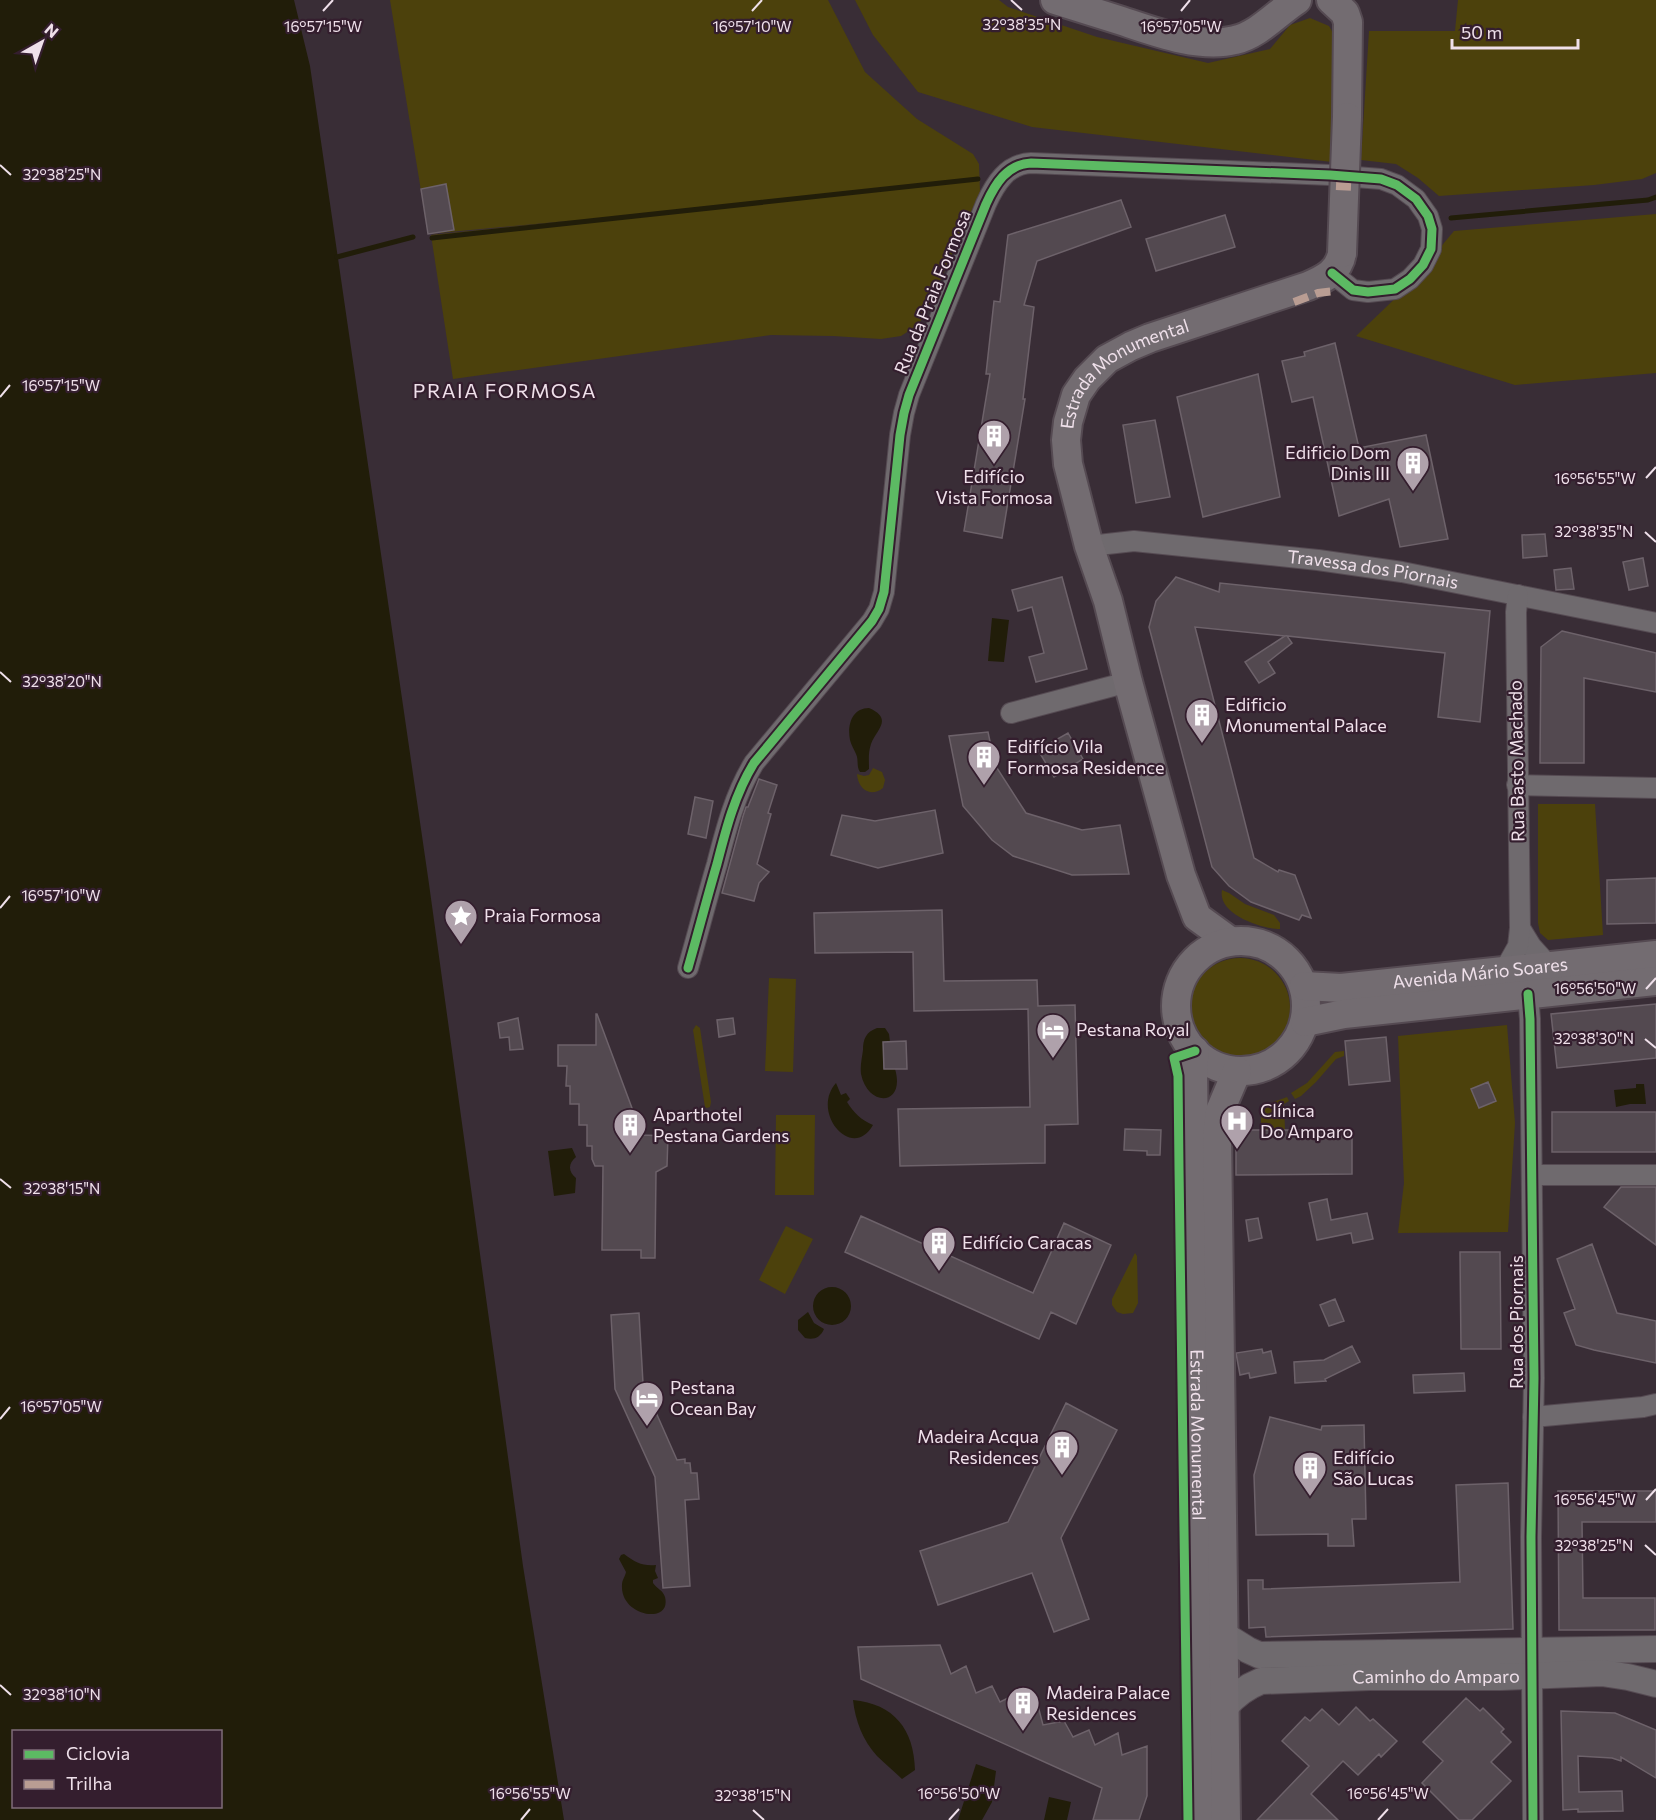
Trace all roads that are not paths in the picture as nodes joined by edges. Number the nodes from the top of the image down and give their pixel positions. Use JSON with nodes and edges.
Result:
{"nodes":[{"id":1,"x":1055,"y":0,"type":"edge"},
{"id":2,"x":1297,"y":0,"type":"edge"},
{"id":3,"x":1331,"y":0,"type":"edge"},
{"id":4,"x":1337,"y":263,"type":"junction"},
{"id":5,"x":1089,"y":546,"type":"junction"},
{"id":6,"x":1518,"y":595,"type":"junction"},
{"id":7,"x":1656,"y":623,"type":"edge"},
{"id":8,"x":1128,"y":682,"type":"junction"},
{"id":9,"x":1011,"y":712,"type":"dead end"},
{"id":10,"x":1517,"y":785,"type":"junction"},
{"id":11,"x":1656,"y":788,"type":"edge"},
{"id":12,"x":1197,"y":917,"type":"junction"},
{"id":13,"x":1520,"y":928,"type":"junction"},
{"id":14,"x":1230,"y":941,"type":"junction"},
{"id":15,"x":1656,"y":955,"type":"edge"},
{"id":16,"x":1198,"y":957,"type":"junction"},
{"id":17,"x":1549,"y":966,"type":"junction"},
{"id":18,"x":688,"y":968,"type":"dead end"},
{"id":19,"x":1504,"y":971,"type":"junction"},
{"id":20,"x":1656,"y":981,"type":"edge"},
{"id":21,"x":1304,"y":986,"type":"junction"},
{"id":22,"x":1528,"y":994,"type":"junction"},
{"id":23,"x":1305,"y":1022,"type":"junction"},
{"id":24,"x":1195,"y":1051,"type":"junction"},
{"id":25,"x":1237,"y":1071,"type":"junction"},
{"id":26,"x":1532,"y":1175,"type":"junction"},
{"id":27,"x":1656,"y":1175,"type":"edge"},
{"id":28,"x":1656,"y":1404,"type":"edge"},
{"id":29,"x":1533,"y":1417,"type":"junction"},
{"id":30,"x":1224,"y":1635,"type":"junction"},
{"id":31,"x":1655,"y":1649,"type":"edge"},
{"id":32,"x":1500,"y":1651,"type":"junction"},
{"id":33,"x":1533,"y":1663,"type":"junction"},
{"id":34,"x":1501,"y":1677,"type":"junction"},
{"id":35,"x":1654,"y":1685,"type":"edge"},
{"id":36,"x":1225,"y":1707,"type":"junction"},
{"id":37,"x":1202,"y":1820,"type":"edge"},
{"id":38,"x":1226,"y":1820,"type":"edge"},
{"id":39,"x":1533,"y":1820,"type":"edge"}],
"edges":[{"from":1,"to":2,"type":"main road"},
{"from":3,"to":4,"type":"main road","bridge":true},
{"from":4,"to":5,"type":"main road","name":"Estrada Monumental"},
{"from":4,"to":18,"type":"street","name":"Rua da Praia Formosa"},
{"from":5,"to":6,"type":"street","name":"Travessa dos Piornais"},
{"from":5,"to":8,"type":"main road","name":"Estrada Monumental"},
{"from":6,"to":7,"type":"street","name":"Travessa dos Piornais"},
{"from":6,"to":10,"type":"street","name":"Rua Basto Machado"},
{"from":8,"to":9,"type":"street"},
{"from":8,"to":12,"type":"main road","name":"Estrada Monumental"},
{"from":10,"to":11,"type":"street"},
{"from":10,"to":13,"type":"street","name":"Rua Basto Machado"},
{"from":12,"to":14,"type":"main road"},
{"from":12,"to":16,"type":"main road","name":"Estrada Monumental"},
{"from":13,"to":17,"type":"street"},
{"from":13,"to":19,"type":"street","name":"Rua Basto Machado"},
{"from":14,"to":16,"type":"main road"},
{"from":14,"to":21,"type":"main road"},
{"from":15,"to":17,"type":"main road","name":"Avenida Mário Soares"},
{"from":16,"to":24,"type":"main road"},
{"from":17,"to":19,"type":"main road","name":"Avenida Mário Soares"},
{"from":19,"to":21,"type":"main road","name":"Avenida Mário Soares"},
{"from":20,"to":22,"type":"main road","name":"Avenida Mário Soares"},
{"from":21,"to":23,"type":"main road"},
{"from":22,"to":23,"type":"main road","name":"Avenida Mário Soares"},
{"from":22,"to":26,"type":"street","name":"Rua dos Piornais"},
{"from":23,"to":25,"type":"main road"},
{"from":24,"to":25,"type":"main road"},
{"from":24,"to":37,"type":"main road","name":"Estrada Monumental"},
{"from":25,"to":30,"type":"main road","name":"Estrada Monumental"},
{"from":26,"to":27,"type":"street"},
{"from":26,"to":29,"type":"street","name":"Rua dos Piornais"},
{"from":28,"to":29,"type":"street"},
{"from":29,"to":33,"type":"street","name":"Rua dos Piornais"},
{"from":30,"to":32,"type":"street","name":"Caminho do Amparo"},
{"from":30,"to":36,"type":"main road","name":"Estrada Monumental"},
{"from":31,"to":33,"type":"street","name":"Caminho do Amparo"},
{"from":32,"to":33,"type":"street","name":"Caminho do Amparo"},
{"from":32,"to":34,"type":"street"},
{"from":33,"to":34,"type":"street","name":"Caminho do Amparo"},
{"from":33,"to":35,"type":"street","name":"Caminho do Amparo"},
{"from":33,"to":39,"type":"street","name":"Rua dos Piornais"},
{"from":34,"to":36,"type":"street","name":"Caminho do Amparo"},
{"from":36,"to":38,"type":"main road","name":"Estrada Monumental"}]}
